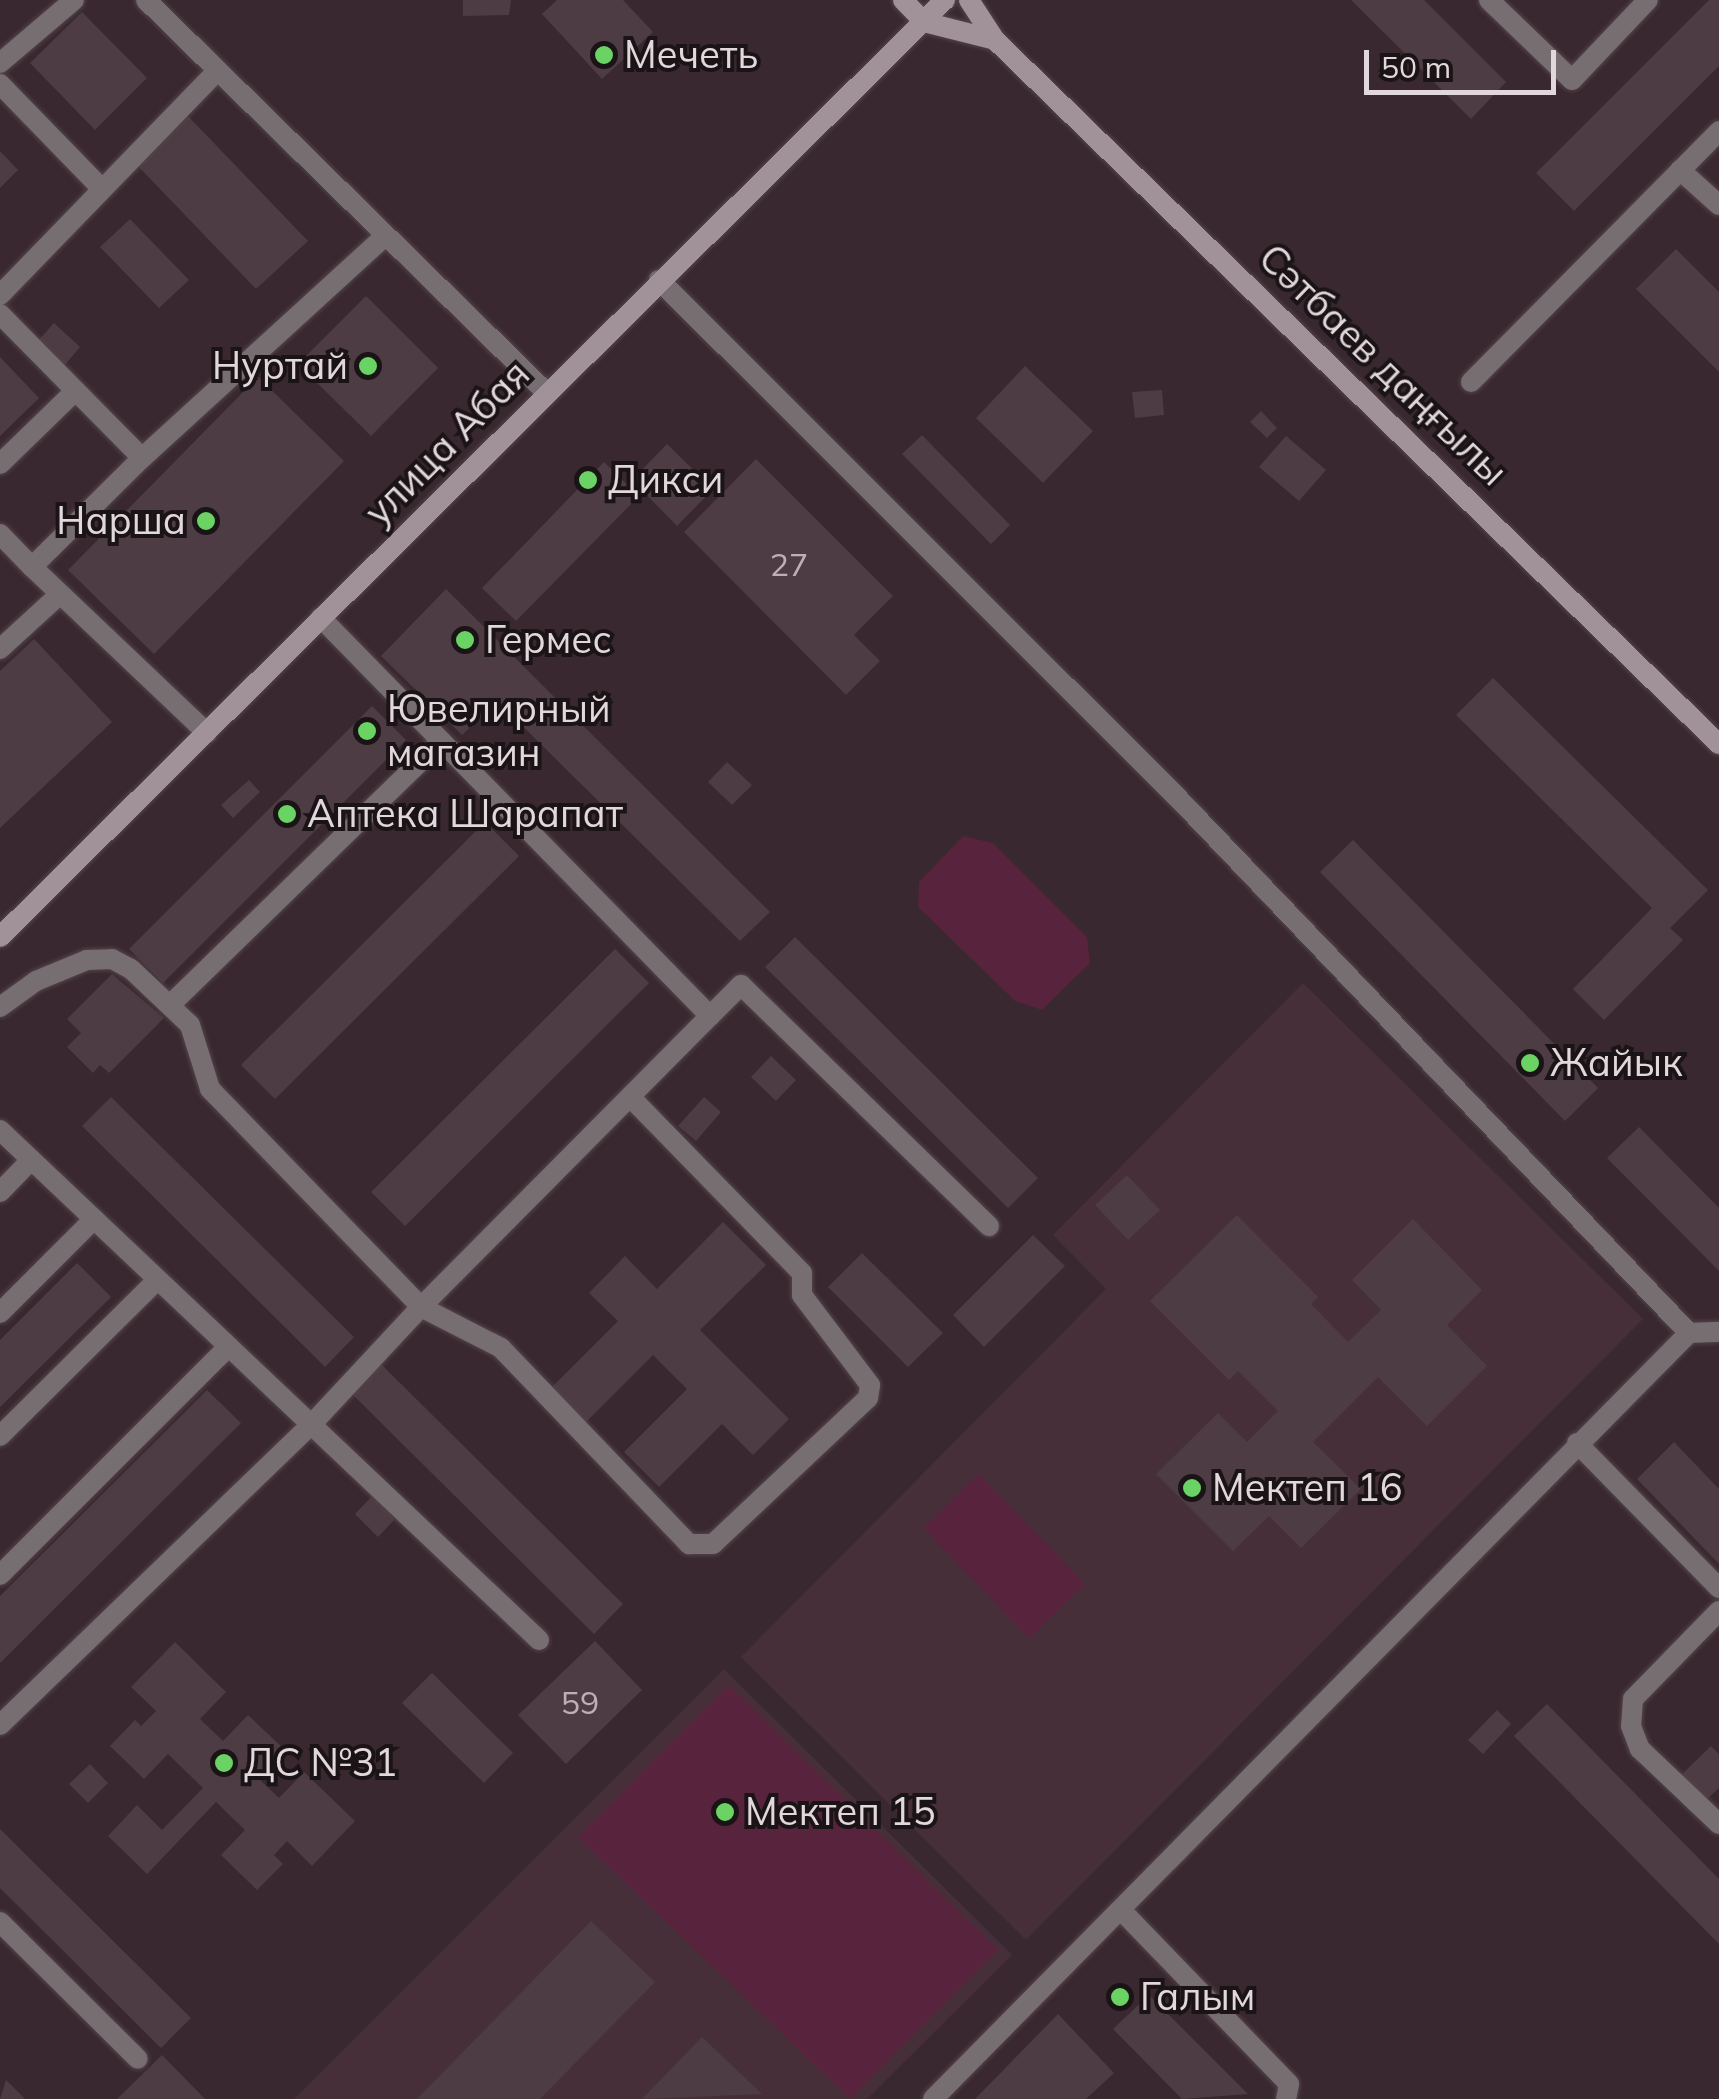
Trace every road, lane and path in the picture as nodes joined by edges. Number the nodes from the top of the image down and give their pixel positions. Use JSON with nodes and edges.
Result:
{"nodes":[{"id":1,"x":74,"y":0,"type":"edge"},
{"id":2,"x":146,"y":0,"type":"edge"},
{"id":3,"x":904,"y":0,"type":"edge"},
{"id":4,"x":944,"y":0,"type":"edge"},
{"id":5,"x":969,"y":0,"type":"edge"},
{"id":6,"x":1489,"y":0,"type":"edge"},
{"id":7,"x":1648,"y":0,"type":"edge"},
{"id":8,"x":924,"y":22,"type":"junction"},
{"id":9,"x":995,"y":40,"type":"junction"},
{"id":10,"x":0,"y":64,"type":"edge"},
{"id":11,"x":217,"y":71,"type":"junction"},
{"id":12,"x":0,"y":84,"type":"edge"},
{"id":13,"x":1719,"y":130,"type":"edge"},
{"id":14,"x":1680,"y":170,"type":"junction"},
{"id":15,"x":102,"y":189,"type":"junction"},
{"id":16,"x":1719,"y":205,"type":"edge"},
{"id":17,"x":386,"y":236,"type":"junction"},
{"id":18,"x":660,"y":280,"type":"junction"},
{"id":19,"x":0,"y":296,"type":"edge"},
{"id":20,"x":0,"y":314,"type":"edge"},
{"id":21,"x":1471,"y":382,"type":"dead end"},
{"id":22,"x":76,"y":391,"type":"junction"},
{"id":23,"x":546,"y":393,"type":"junction"},
{"id":24,"x":142,"y":458,"type":"junction"},
{"id":25,"x":0,"y":464,"type":"edge"},
{"id":26,"x":0,"y":534,"type":"edge"},
{"id":27,"x":32,"y":567,"type":"junction"},
{"id":28,"x":60,"y":594,"type":"junction"},
{"id":29,"x":322,"y":618,"type":"junction"},
{"id":30,"x":0,"y":649,"type":"edge"},
{"id":31,"x":207,"y":733,"type":"junction"},
{"id":32,"x":442,"y":741,"type":"junction"},
{"id":33,"x":1719,"y":744,"type":"edge"},
{"id":34,"x":0,"y":936,"type":"edge"},
{"id":35,"x":170,"y":1004,"type":"junction"},
{"id":36,"x":0,"y":1007,"type":"edge"},
{"id":37,"x":710,"y":1016,"type":"junction"},
{"id":38,"x":630,"y":1097,"type":"junction"},
{"id":39,"x":0,"y":1130,"type":"edge"},
{"id":40,"x":31,"y":1160,"type":"junction"},
{"id":41,"x":0,"y":1192,"type":"edge"},
{"id":42,"x":94,"y":1219,"type":"junction"},
{"id":43,"x":989,"y":1226,"type":"dead end"},
{"id":44,"x":157,"y":1280,"type":"junction"},
{"id":45,"x":421,"y":1307,"type":"junction"},
{"id":46,"x":0,"y":1314,"type":"edge"},
{"id":47,"x":1689,"y":1332,"type":"junction"},
{"id":48,"x":1719,"y":1332,"type":"edge"},
{"id":49,"x":228,"y":1348,"type":"junction"},
{"id":50,"x":310,"y":1426,"type":"junction"},
{"id":51,"x":0,"y":1436,"type":"edge"},
{"id":52,"x":1577,"y":1443,"type":"junction"},
{"id":53,"x":0,"y":1575,"type":"edge"},
{"id":54,"x":1719,"y":1588,"type":"edge"},
{"id":55,"x":1719,"y":1611,"type":"edge"},
{"id":56,"x":538,"y":1640,"type":"dead end"},
{"id":57,"x":3,"y":1717,"type":"edge"},
{"id":58,"x":1719,"y":1824,"type":"edge"},
{"id":59,"x":1122,"y":1911,"type":"junction"},
{"id":60,"x":0,"y":1922,"type":"edge"},
{"id":61,"x":138,"y":2060,"type":"dead end"},
{"id":62,"x":933,"y":2099,"type":"edge"},
{"id":63,"x":1286,"y":2099,"type":"edge"}],
"edges":[{"from":1,"to":10,"type":"street"},
{"from":2,"to":11,"type":"street"},
{"from":3,"to":8,"type":"street"},
{"from":4,"to":8,"type":"street","name":"улица Абая"},
{"from":5,"to":9,"type":"street","name":"Сәтбаев даңғылы"},
{"from":6,"to":7,"type":"street"},
{"from":8,"to":9,"type":"street"},
{"from":8,"to":18,"type":"street","name":"улица Абая"},
{"from":9,"to":33,"type":"street","name":"Сәтбаев даңғылы"},
{"from":11,"to":15,"type":"street"},
{"from":11,"to":17,"type":"street"},
{"from":12,"to":15,"type":"street"},
{"from":13,"to":14,"type":"street"},
{"from":14,"to":16,"type":"street"},
{"from":14,"to":21,"type":"street"},
{"from":15,"to":19,"type":"street"},
{"from":17,"to":23,"type":"street"},
{"from":17,"to":24,"type":"street"},
{"from":18,"to":23,"type":"street","name":"улица Абая"},
{"from":18,"to":47,"type":"street"},
{"from":20,"to":22,"type":"street"},
{"from":22,"to":24,"type":"street"},
{"from":22,"to":25,"type":"street"},
{"from":23,"to":29,"type":"street","name":"улица Абая"},
{"from":24,"to":27,"type":"street"},
{"from":26,"to":27,"type":"street"},
{"from":27,"to":28,"type":"street"},
{"from":28,"to":30,"type":"street"},
{"from":28,"to":31,"type":"street"},
{"from":29,"to":31,"type":"street","name":"улица Абая"},
{"from":29,"to":32,"type":"street"},
{"from":31,"to":34,"type":"street","name":"улица Абая"},
{"from":32,"to":35,"type":"street"},
{"from":32,"to":37,"type":"street"},
{"from":35,"to":36,"type":"street"},
{"from":35,"to":45,"type":"street"},
{"from":37,"to":38,"type":"street"},
{"from":37,"to":43,"type":"street"},
{"from":38,"to":45,"type":"street"},
{"from":38,"to":45,"type":"street"},
{"from":39,"to":40,"type":"street"},
{"from":40,"to":41,"type":"street"},
{"from":40,"to":42,"type":"street"},
{"from":42,"to":44,"type":"street"},
{"from":42,"to":46,"type":"street"},
{"from":44,"to":49,"type":"street"},
{"from":44,"to":51,"type":"street"},
{"from":45,"to":50,"type":"street"},
{"from":47,"to":48,"type":"street"},
{"from":47,"to":52,"type":"street"},
{"from":49,"to":50,"type":"street"},
{"from":49,"to":53,"type":"street"},
{"from":50,"to":56,"type":"street"},
{"from":50,"to":57,"type":"street"},
{"from":52,"to":54,"type":"street"},
{"from":52,"to":59,"type":"street"},
{"from":55,"to":58,"type":"street"},
{"from":59,"to":62,"type":"street"},
{"from":59,"to":63,"type":"street"},
{"from":60,"to":61,"type":"street"}]}
